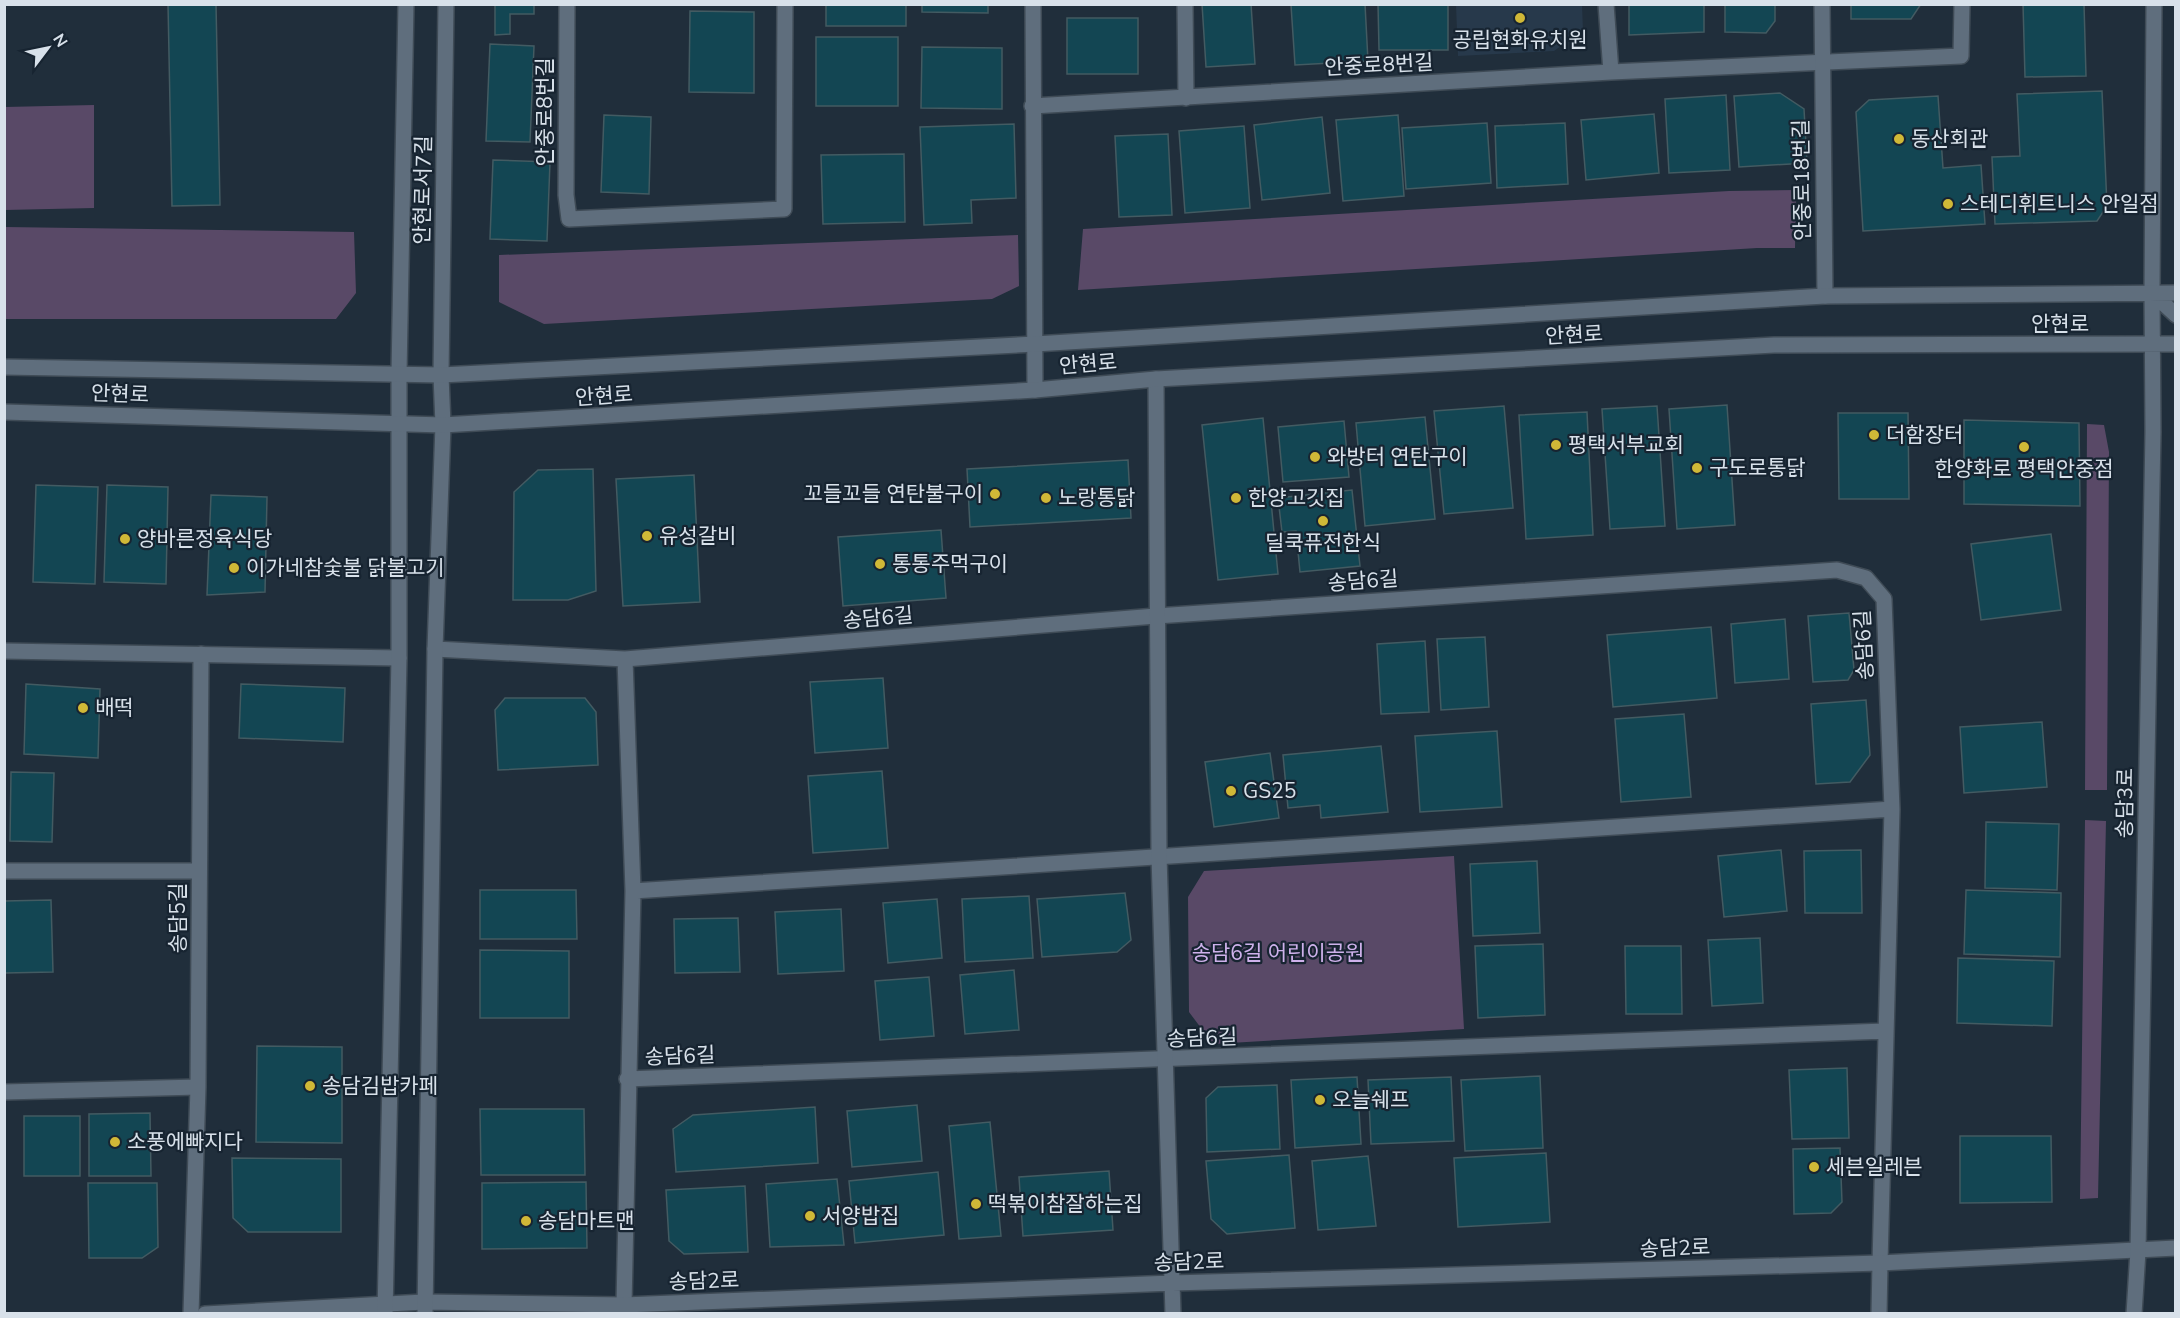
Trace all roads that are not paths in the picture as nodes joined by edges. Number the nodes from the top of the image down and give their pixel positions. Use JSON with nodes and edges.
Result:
{"nodes":[{"id":1,"x":406,"y":4,"type":"edge"},
{"id":2,"x":446,"y":4,"type":"edge"},
{"id":3,"x":567,"y":4,"type":"edge"},
{"id":4,"x":785,"y":4,"type":"edge"},
{"id":5,"x":1033,"y":4,"type":"edge"},
{"id":6,"x":1185,"y":4,"type":"edge"},
{"id":7,"x":1606,"y":4,"type":"edge"},
{"id":8,"x":1822,"y":4,"type":"edge"},
{"id":9,"x":1962,"y":4,"type":"edge"},
{"id":10,"x":2154,"y":4,"type":"edge"},
{"id":11,"x":1821,"y":64,"type":"junction"},
{"id":12,"x":1611,"y":72,"type":"junction"},
{"id":13,"x":1186,"y":98,"type":"junction"},
{"id":14,"x":1032,"y":106,"type":"junction"},
{"id":15,"x":2152,"y":292,"type":"junction"},
{"id":16,"x":2175,"y":292,"type":"edge"},
{"id":17,"x":1825,"y":296,"type":"junction"},
{"id":18,"x":2175,"y":315,"type":"edge"},
{"id":19,"x":2152,"y":343,"type":"junction"},
{"id":20,"x":1035,"y":344,"type":"junction"},
{"id":21,"x":2175,"y":344,"type":"edge"},
{"id":22,"x":4,"y":367,"type":"edge"},
{"id":23,"x":399,"y":373,"type":"junction"},
{"id":24,"x":441,"y":375,"type":"junction"},
{"id":25,"x":1156,"y":378,"type":"junction"},
{"id":26,"x":1035,"y":390,"type":"junction"},
{"id":27,"x":4,"y":412,"type":"edge"},
{"id":28,"x":400,"y":423,"type":"junction"},
{"id":29,"x":443,"y":426,"type":"junction"},
{"id":30,"x":1156,"y":616,"type":"junction"},
{"id":31,"x":435,"y":649,"type":"junction"},
{"id":32,"x":4,"y":651,"type":"edge"},
{"id":33,"x":201,"y":654,"type":"junction"},
{"id":34,"x":399,"y":658,"type":"junction"},
{"id":35,"x":625,"y":660,"type":"junction"},
{"id":36,"x":1892,"y":809,"type":"junction"},
{"id":37,"x":1159,"y":856,"type":"junction"},
{"id":38,"x":4,"y":871,"type":"edge"},
{"id":39,"x":199,"y":871,"type":"junction"},
{"id":40,"x":633,"y":891,"type":"junction"},
{"id":41,"x":1885,"y":1031,"type":"junction"},
{"id":42,"x":1164,"y":1060,"type":"junction"},
{"id":43,"x":627,"y":1079,"type":"junction"},
{"id":44,"x":198,"y":1087,"type":"junction"},
{"id":45,"x":4,"y":1092,"type":"edge"},
{"id":46,"x":2175,"y":1248,"type":"edge"},
{"id":47,"x":2138,"y":1251,"type":"junction"},
{"id":48,"x":1880,"y":1263,"type":"junction"},
{"id":49,"x":1172,"y":1283,"type":"junction"},
{"id":50,"x":624,"y":1305,"type":"junction"},
{"id":51,"x":424,"y":1308,"type":"edge"},
{"id":52,"x":384,"y":1310,"type":"edge"},
{"id":53,"x":191,"y":1314,"type":"edge"},
{"id":54,"x":205,"y":1314,"type":"edge"},
{"id":55,"x":1173,"y":1314,"type":"edge"},
{"id":56,"x":1879,"y":1314,"type":"edge"},
{"id":57,"x":2134,"y":1314,"type":"edge"}],
"edges":[{"from":1,"to":23,"type":"street","name":"안현로서7길"},
{"from":2,"to":24,"type":"street","name":"안현로서7길"},
{"from":3,"to":4,"type":"street","name":"안중로8번길"},
{"from":5,"to":14,"type":"street"},
{"from":6,"to":13,"type":"street"},
{"from":7,"to":12,"type":"street"},
{"from":8,"to":11,"type":"street","name":"안중로18번길"},
{"from":9,"to":11,"type":"street"},
{"from":10,"to":15,"type":"street","name":"송담3로"},
{"from":11,"to":12,"type":"street","name":"안중로8번길"},
{"from":11,"to":17,"type":"street","name":"안중로18번길"},
{"from":12,"to":13,"type":"street","name":"안중로8번길"},
{"from":13,"to":14,"type":"street","name":"안중로8번길"},
{"from":14,"to":20,"type":"street"},
{"from":15,"to":16,"type":"street","name":"안현로"},
{"from":15,"to":17,"type":"street","name":"안현로"},
{"from":15,"to":18,"type":"street"},
{"from":15,"to":19,"type":"street","name":"송담3로"},
{"from":17,"to":20,"type":"street","name":"안현로"},
{"from":19,"to":21,"type":"street","name":"안현로"},
{"from":19,"to":25,"type":"street","name":"안현로"},
{"from":19,"to":47,"type":"street","name":"송담3로"},
{"from":20,"to":24,"type":"street","name":"안현로"},
{"from":20,"to":26,"type":"street"},
{"from":22,"to":23,"type":"street","name":"안현로"},
{"from":23,"to":24,"type":"street","name":"안현로"},
{"from":23,"to":28,"type":"street","name":"안현로서7길"},
{"from":24,"to":29,"type":"street","name":"안현로서7길"},
{"from":25,"to":26,"type":"street","name":"안현로"},
{"from":25,"to":30,"type":"street"},
{"from":26,"to":29,"type":"street","name":"안현로"},
{"from":27,"to":28,"type":"street","name":"안현로"},
{"from":28,"to":29,"type":"street","name":"안현로"},
{"from":28,"to":34,"type":"street","name":"안현로서7길"},
{"from":29,"to":31,"type":"street","name":"안현로서7길"},
{"from":30,"to":35,"type":"street","name":"송담6길"},
{"from":30,"to":36,"type":"street","name":"송담6길"},
{"from":30,"to":37,"type":"street"},
{"from":31,"to":35,"type":"street","name":"송담6길"},
{"from":31,"to":51,"type":"street","name":"안현로서7길"},
{"from":32,"to":33,"type":"street"},
{"from":33,"to":34,"type":"street"},
{"from":33,"to":39,"type":"street"},
{"from":34,"to":52,"type":"street","name":"안현로서7길"},
{"from":35,"to":40,"type":"street","name":"송담6길"},
{"from":36,"to":37,"type":"street"},
{"from":36,"to":41,"type":"street","name":"송담6길"},
{"from":37,"to":40,"type":"street"},
{"from":37,"to":42,"type":"street"},
{"from":38,"to":39,"type":"street","name":"송담5길"},
{"from":39,"to":44,"type":"street","name":"송담5길"},
{"from":40,"to":43,"type":"street","name":"송담6길"},
{"from":41,"to":42,"type":"street","name":"송담6길"},
{"from":41,"to":48,"type":"street","name":"송담6길"},
{"from":42,"to":43,"type":"street","name":"송담6길"},
{"from":42,"to":49,"type":"street"},
{"from":43,"to":50,"type":"street","name":"송담6길"},
{"from":44,"to":45,"type":"street"},
{"from":44,"to":53,"type":"street","name":"송담5길"},
{"from":46,"to":47,"type":"street","name":"송담2로"},
{"from":47,"to":48,"type":"street","name":"송담2로"},
{"from":47,"to":57,"type":"street","name":"송담3로"},
{"from":48,"to":49,"type":"street","name":"송담2로"},
{"from":48,"to":56,"type":"street","name":"송담6길"},
{"from":49,"to":50,"type":"street","name":"송담2로"},
{"from":49,"to":55,"type":"street"},
{"from":50,"to":51,"type":"street","name":"송담2로"},
{"from":51,"to":52,"type":"street","name":"송담2로"},
{"from":52,"to":54,"type":"street","name":"송담2로"}]}
